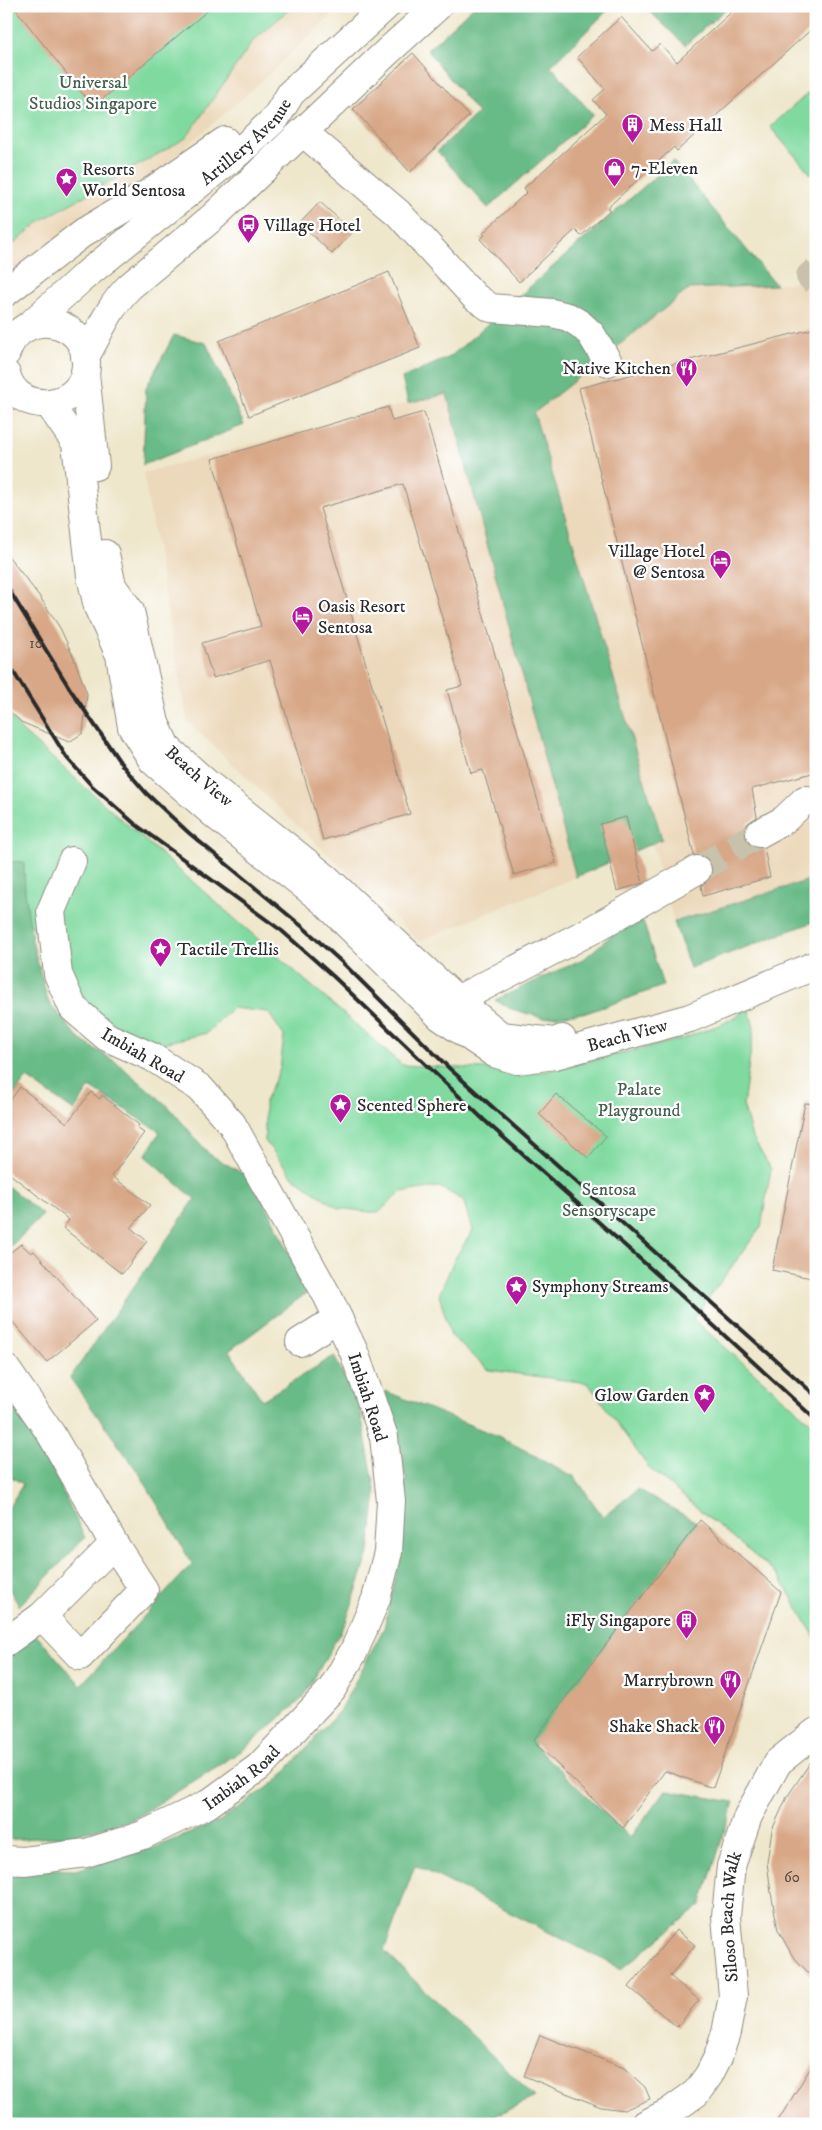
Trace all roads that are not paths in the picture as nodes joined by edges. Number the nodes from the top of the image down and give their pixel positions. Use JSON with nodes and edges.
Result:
{"nodes":[{"id":1,"x":386,"y":6,"type":"edge"},
{"id":2,"x":438,"y":6,"type":"edge"},
{"id":3,"x":291,"y":93,"type":"junction"},
{"id":4,"x":303,"y":132,"type":"junction"},
{"id":5,"x":6,"y":292,"type":"edge"},
{"id":6,"x":13,"y":341,"type":"edge"},
{"id":7,"x":608,"y":362,"type":"dead end"},
{"id":8,"x":85,"y":365,"type":"junction"},
{"id":9,"x":6,"y":374,"type":"edge"},
{"id":10,"x":14,"y":400,"type":"edge"},
{"id":11,"x":49,"y":404,"type":"junction"},
{"id":12,"x":816,"y":801,"type":"edge"},
{"id":13,"x":760,"y":833,"type":"tunnel mouth"},
{"id":14,"x":72,"y":860,"type":"dead end"},
{"id":15,"x":697,"y":870,"type":"tunnel mouth"},
{"id":16,"x":816,"y":945,"type":"edge"},
{"id":17,"x":816,"y":965,"type":"edge"},
{"id":18,"x":449,"y":1009,"type":"junction"},
{"id":19,"x":338,"y":1318,"type":"junction"},
{"id":20,"x":300,"y":1342,"type":"dead end"},
{"id":21,"x":6,"y":1369,"type":"edge"},
{"id":22,"x":114,"y":1544,"type":"junction"},
{"id":23,"x":42,"y":1616,"type":"junction"},
{"id":24,"x":6,"y":1642,"type":"edge"},
{"id":25,"x":816,"y":1732,"type":"edge"},
{"id":26,"x":6,"y":1860,"type":"edge"},
{"id":27,"x":646,"y":2124,"type":"edge"}],
"edges":[{"from":1,"to":3,"type":"street","name":"Artillery Avenue"},
{"from":2,"to":4,"type":"street","name":"Artillery Avenue"},
{"from":3,"to":5,"type":"street"},
{"from":3,"to":6,"type":"street","name":"Artillery Avenue"},
{"from":4,"to":7,"type":"street"},
{"from":4,"to":8,"type":"street","name":"Artillery Avenue"},
{"from":6,"to":8,"type":"street","name":"Artillery Avenue"},
{"from":8,"to":11,"type":"street","name":"Artillery Avenue"},
{"from":8,"to":18,"type":"street","name":"Beach View"},
{"from":9,"to":10,"type":"street"},
{"from":10,"to":11,"type":"street"},
{"from":11,"to":18,"type":"street","name":"Beach View"},
{"from":12,"to":13,"type":"street"},
{"from":14,"to":19,"type":"street","name":"Imbiah Road"},
{"from":15,"to":18,"type":"street"},
{"from":16,"to":18,"type":"street","name":"Beach View"},
{"from":17,"to":18,"type":"street","name":"Beach View"},
{"from":19,"to":20,"type":"street"},
{"from":19,"to":26,"type":"street","name":"Imbiah Road"},
{"from":21,"to":22,"type":"street"},
{"from":22,"to":23,"type":"street"},
{"from":22,"to":23,"type":"street"},
{"from":23,"to":24,"type":"street"},
{"from":25,"to":27,"type":"street","name":"Siloso Beach Walk"}]}
